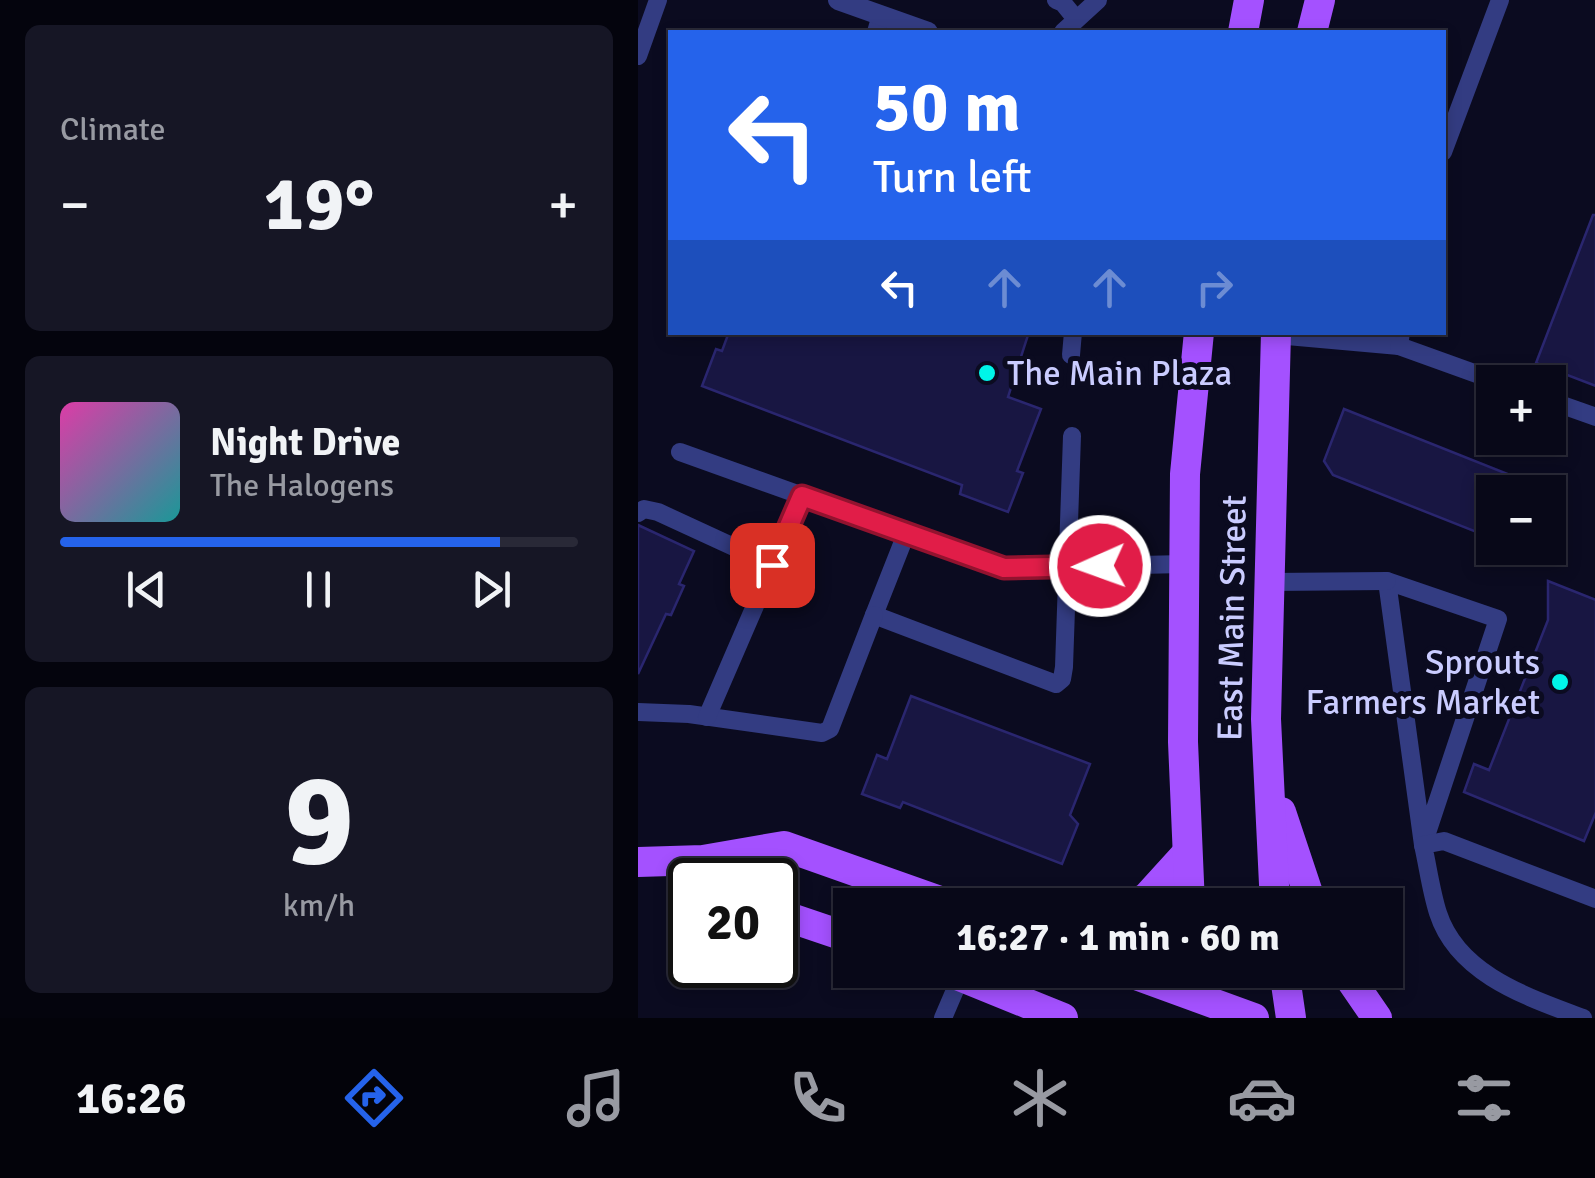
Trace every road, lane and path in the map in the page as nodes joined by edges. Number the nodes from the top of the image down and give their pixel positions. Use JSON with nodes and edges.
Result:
{"nodes":[{"id":1,"x":658,"y":0,"type":"edge"},
{"id":2,"x":838,"y":0,"type":"edge"},
{"id":3,"x":1056,"y":0,"type":"edge"},
{"id":4,"x":1098,"y":0,"type":"edge"},
{"id":5,"x":1249,"y":0,"type":"edge"},
{"id":6,"x":1320,"y":0,"type":"edge"},
{"id":7,"x":1500,"y":0,"type":"edge"},
{"id":8,"x":878,"y":24,"type":"edge"},
{"id":9,"x":1070,"y":26,"type":"edge"},
{"id":10,"x":916,"y":30,"type":"edge"},
{"id":11,"x":1243,"y":30,"type":"edge"},
{"id":12,"x":1312,"y":30,"type":"edge"},
{"id":13,"x":638,"y":56,"type":"edge"},
{"id":14,"x":1446,"y":144,"type":"edge"},
{"id":15,"x":1073,"y":335,"type":"edge"},
{"id":16,"x":1199,"y":335,"type":"edge"},
{"id":17,"x":1276,"y":335,"type":"edge"},
{"id":18,"x":1297,"y":335,"type":"edge"},
{"id":19,"x":1400,"y":340,"type":"edge"},
{"id":20,"x":1071,"y":355,"type":"dead end"},
{"id":21,"x":1476,"y":372,"type":"edge"},
{"id":22,"x":1566,"y":406,"type":"edge"},
{"id":23,"x":1596,"y":417,"type":"edge"},
{"id":24,"x":1072,"y":436,"type":"dead end"},
{"id":25,"x":680,"y":452,"type":"dead end"},
{"id":26,"x":802,"y":496,"type":"junction"},
{"id":27,"x":638,"y":514,"type":"edge"},
{"id":28,"x":906,"y":534,"type":"junction"},
{"id":29,"x":1184,"y":564,"type":"junction"},
{"id":30,"x":772,"y":565,"type":"junction"},
{"id":31,"x":1067,"y":568,"type":"junction"},
{"id":32,"x":1387,"y":581,"type":"junction"},
{"id":33,"x":1269,"y":582,"type":"junction"},
{"id":34,"x":874,"y":616,"type":"junction"},
{"id":35,"x":638,"y":712,"type":"edge"},
{"id":36,"x":706,"y":717,"type":"junction"},
{"id":37,"x":1268,"y":776,"type":"junction"},
{"id":38,"x":1423,"y":844,"type":"junction"},
{"id":39,"x":1187,"y":853,"type":"junction"},
{"id":40,"x":715,"y":858,"type":"edge"},
{"id":41,"x":668,"y":861,"type":"edge"},
{"id":42,"x":638,"y":862,"type":"edge"},
{"id":43,"x":903,"y":888,"type":"edge"},
{"id":44,"x":1154,"y":888,"type":"edge"},
{"id":45,"x":1189,"y":888,"type":"edge"},
{"id":46,"x":1274,"y":888,"type":"edge"},
{"id":47,"x":1306,"y":888,"type":"edge"},
{"id":48,"x":1596,"y":898,"type":"edge"},
{"id":49,"x":798,"y":920,"type":"edge"},
{"id":50,"x":833,"y":932,"type":"edge"},
{"id":51,"x":950,"y":988,"type":"edge"},
{"id":52,"x":990,"y":988,"type":"edge"},
{"id":53,"x":1287,"y":988,"type":"edge"},
{"id":54,"x":1356,"y":988,"type":"edge"},
{"id":55,"x":1198,"y":996,"type":"edge"},
{"id":56,"x":943,"y":1018,"type":"edge"},
{"id":57,"x":1063,"y":1018,"type":"edge"},
{"id":58,"x":1254,"y":1018,"type":"edge"},
{"id":59,"x":1291,"y":1018,"type":"edge"},
{"id":60,"x":1377,"y":1018,"type":"edge"},
{"id":61,"x":1583,"y":1018,"type":"edge"}],
"edges":[{"from":1,"to":13,"type":"lane"},
{"from":2,"to":8,"type":"street"},
{"from":3,"to":9,"type":"lane"},
{"from":4,"to":9,"type":"lane"},
{"from":5,"to":11,"type":"main road"},
{"from":6,"to":12,"type":"main road"},
{"from":7,"to":14,"type":"lane"},
{"from":8,"to":10,"type":"street"},
{"from":15,"to":20,"type":"lane"},
{"from":16,"to":29,"type":"main road","name":"East Main Street"},
{"from":17,"to":33,"type":"main road","name":"East Main Street"},
{"from":18,"to":19,"type":"lane"},
{"from":19,"to":21,"type":"lane"},
{"from":22,"to":23,"type":"lane"},
{"from":24,"to":31,"type":"lane"},
{"from":25,"to":26,"type":"lane"},
{"from":26,"to":28,"type":"lane"},
{"from":26,"to":30,"type":"lane"},
{"from":27,"to":30,"type":"lane"},
{"from":28,"to":31,"type":"lane"},
{"from":28,"to":34,"type":"lane"},
{"from":29,"to":31,"type":"lane"},
{"from":29,"to":39,"type":"main road","name":"East Main Street"},
{"from":30,"to":36,"type":"lane"},
{"from":31,"to":34,"type":"lane"},
{"from":32,"to":33,"type":"lane"},
{"from":32,"to":38,"type":"lane"},
{"from":32,"to":38,"type":"lane"},
{"from":33,"to":37,"type":"main road","name":"East Main Street"},
{"from":34,"to":36,"type":"lane"},
{"from":35,"to":36,"type":"lane"},
{"from":37,"to":46,"type":"main road","name":"East Main Street"},
{"from":37,"to":47,"type":"main road"},
{"from":38,"to":48,"type":"lane"},
{"from":38,"to":61,"type":"lane"},
{"from":39,"to":44,"type":"main road"},
{"from":39,"to":45,"type":"main road","name":"East Main Street"},
{"from":40,"to":43,"type":"main road"},
{"from":41,"to":42,"type":"main road"},
{"from":49,"to":50,"type":"main road"},
{"from":51,"to":56,"type":"lane"},
{"from":52,"to":57,"type":"main road"},
{"from":53,"to":59,"type":"main road"},
{"from":54,"to":60,"type":"main road"},
{"from":55,"to":58,"type":"main road"}]}
